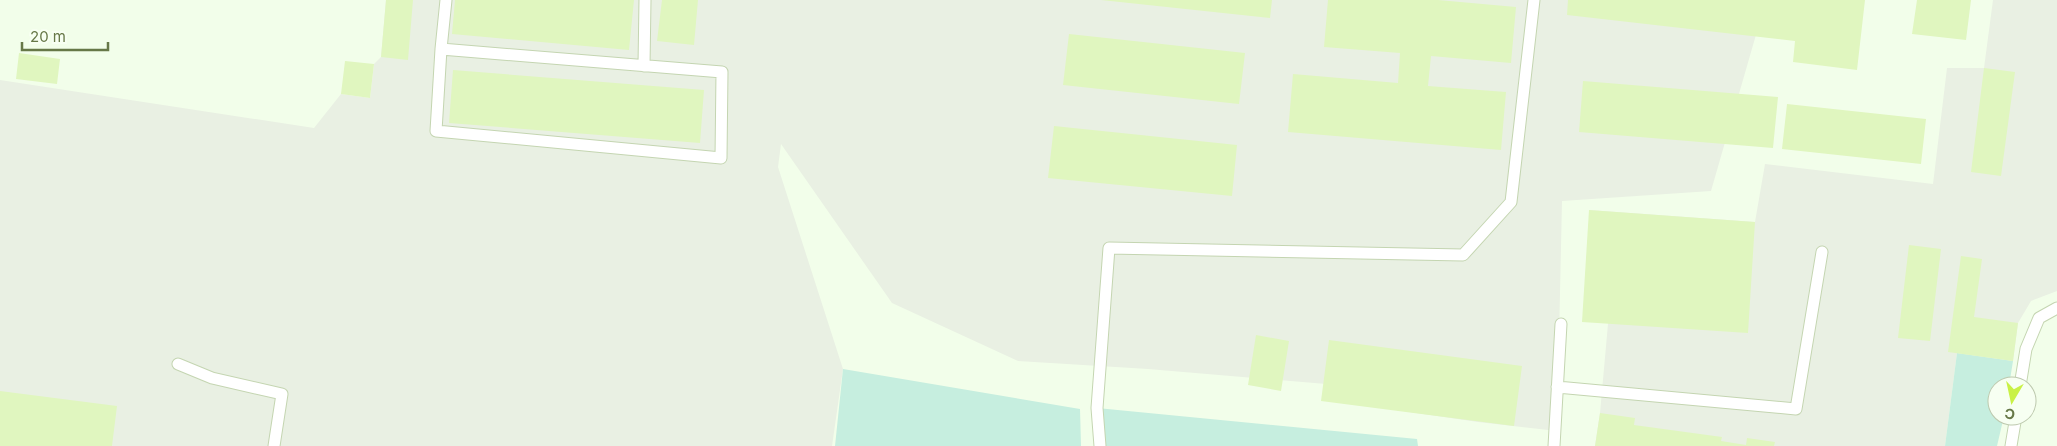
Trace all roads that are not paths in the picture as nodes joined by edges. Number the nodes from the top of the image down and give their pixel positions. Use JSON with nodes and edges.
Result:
{"nodes":[{"id":1,"x":446,"y":0,"type":"edge"},
{"id":2,"x":646,"y":0,"type":"edge"},
{"id":3,"x":1534,"y":0,"type":"edge"},
{"id":4,"x":441,"y":49,"type":"junction"},
{"id":5,"x":644,"y":66,"type":"junction"},
{"id":6,"x":1822,"y":252,"type":"dead end"},
{"id":7,"x":2057,"y":308,"type":"edge"},
{"id":8,"x":1561,"y":324,"type":"dead end"},
{"id":9,"x":178,"y":364,"type":"dead end"},
{"id":10,"x":2022,"y":376,"type":"edge"},
{"id":11,"x":1557,"y":387,"type":"junction"},
{"id":12,"x":2014,"y":426,"type":"edge"},
{"id":13,"x":274,"y":446,"type":"edge"},
{"id":14,"x":1100,"y":446,"type":"edge"},
{"id":15,"x":1554,"y":446,"type":"edge"},
{"id":16,"x":2011,"y":446,"type":"edge"}],
"edges":[{"from":1,"to":4,"type":"lane"},
{"from":2,"to":5,"type":"lane"},
{"from":3,"to":14,"type":"lane"},
{"from":4,"to":5,"type":"lane"},
{"from":4,"to":5,"type":"lane"},
{"from":6,"to":11,"type":"lane"},
{"from":7,"to":10,"type":"lane"},
{"from":8,"to":11,"type":"lane"},
{"from":9,"to":13,"type":"lane"},
{"from":11,"to":15,"type":"lane"},
{"from":12,"to":16,"type":"lane"}]}
